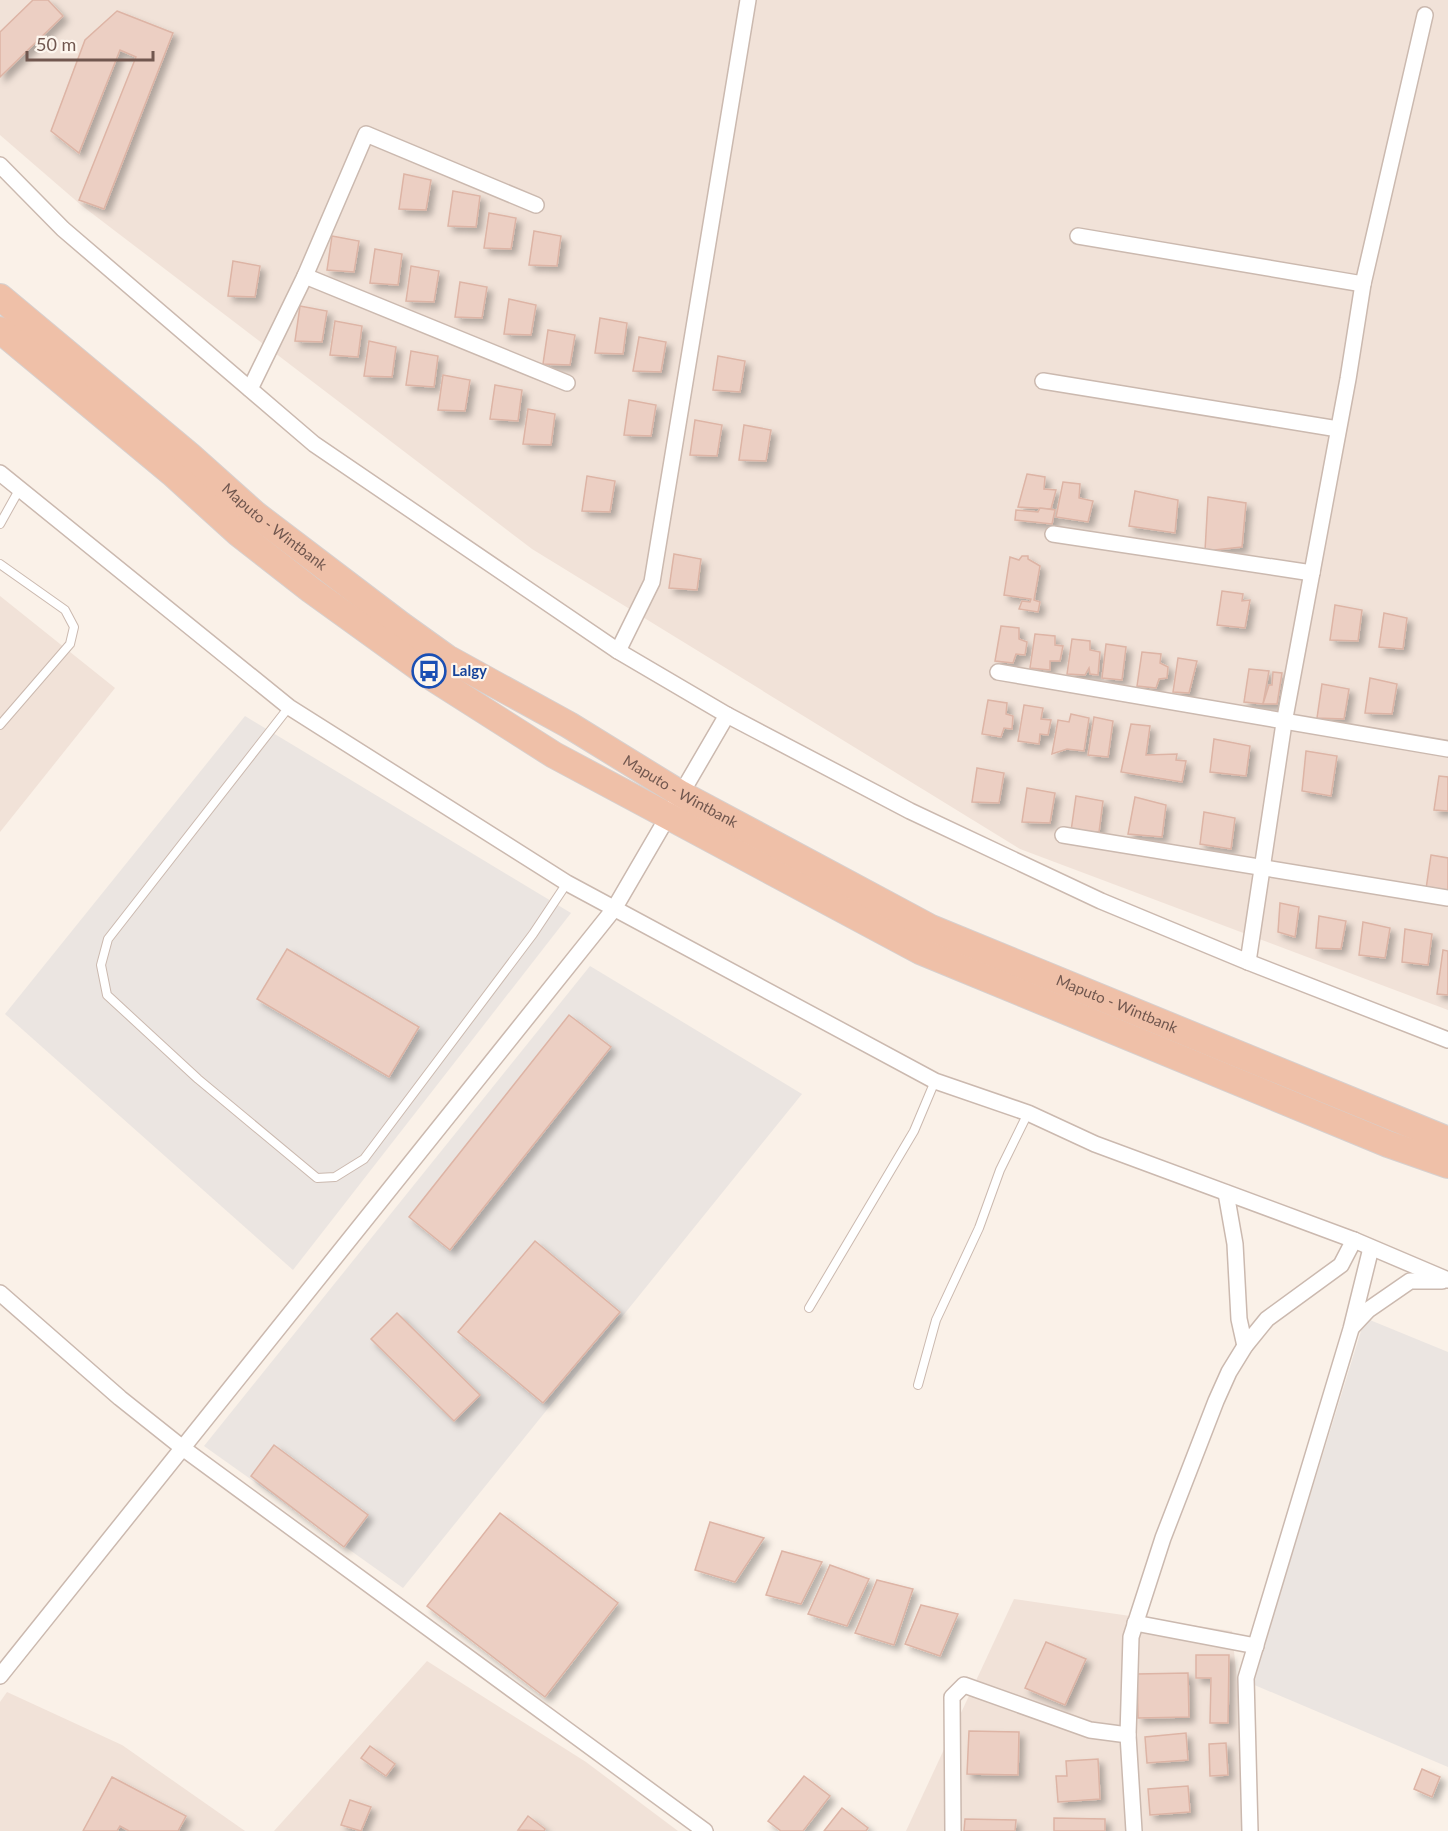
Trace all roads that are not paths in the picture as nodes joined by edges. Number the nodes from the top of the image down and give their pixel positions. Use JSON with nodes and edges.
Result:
{"nodes":[{"id":1,"x":748,"y":0,"type":"edge"},
{"id":2,"x":1425,"y":15,"type":"dead end"},
{"id":3,"x":0,"y":165,"type":"edge"},
{"id":4,"x":536,"y":205,"type":"dead end"},
{"id":5,"x":1078,"y":236,"type":"dead end"},
{"id":6,"x":305,"y":276,"type":"junction"},
{"id":7,"x":1363,"y":284,"type":"junction"},
{"id":8,"x":0,"y":297,"type":"edge"},
{"id":9,"x":0,"y":330,"type":"edge"},
{"id":10,"x":1042,"y":381,"type":"dead end"},
{"id":11,"x":567,"y":382,"type":"dead end"},
{"id":12,"x":250,"y":389,"type":"junction"},
{"id":13,"x":1338,"y":429,"type":"junction"},
{"id":14,"x":0,"y":473,"type":"edge"},
{"id":15,"x":20,"y":490,"type":"junction"},
{"id":16,"x":0,"y":524,"type":"edge"},
{"id":17,"x":1053,"y":534,"type":"dead end"},
{"id":18,"x":0,"y":564,"type":"edge"},
{"id":19,"x":1312,"y":573,"type":"junction"},
{"id":20,"x":618,"y":651,"type":"junction"},
{"id":21,"x":998,"y":672,"type":"dead end"},
{"id":22,"x":289,"y":707,"type":"junction"},
{"id":23,"x":727,"y":715,"type":"junction"},
{"id":24,"x":1284,"y":723,"type":"junction"},
{"id":25,"x":0,"y":725,"type":"edge"},
{"id":26,"x":1448,"y":749,"type":"edge"},
{"id":27,"x":681,"y":794,"type":"junction"},
{"id":28,"x":669,"y":816,"type":"junction"},
{"id":29,"x":1063,"y":835,"type":"dead end"},
{"id":30,"x":1262,"y":868,"type":"junction"},
{"id":31,"x":567,"y":884,"type":"junction"},
{"id":32,"x":1448,"y":898,"type":"edge"},
{"id":33,"x":614,"y":909,"type":"junction"},
{"id":34,"x":1248,"y":963,"type":"junction"},
{"id":35,"x":1448,"y":1040,"type":"edge"},
{"id":36,"x":935,"y":1081,"type":"junction"},
{"id":37,"x":1028,"y":1113,"type":"junction"},
{"id":38,"x":1448,"y":1140,"type":"edge"},
{"id":39,"x":1448,"y":1165,"type":"edge"},
{"id":40,"x":1227,"y":1193,"type":"junction"},
{"id":41,"x":1354,"y":1240,"type":"junction"},
{"id":42,"x":1371,"y":1248,"type":"junction"},
{"id":43,"x":1448,"y":1280,"type":"edge"},
{"id":44,"x":0,"y":1293,"type":"edge"},
{"id":45,"x":809,"y":1308,"type":"dead end"},
{"id":46,"x":1350,"y":1329,"type":"junction"},
{"id":47,"x":1245,"y":1346,"type":"junction"},
{"id":48,"x":918,"y":1384,"type":"dead end"},
{"id":49,"x":184,"y":1449,"type":"junction"},
{"id":50,"x":1135,"y":1623,"type":"junction"},
{"id":51,"x":1256,"y":1646,"type":"junction"},
{"id":52,"x":0,"y":1676,"type":"edge"},
{"id":53,"x":1128,"y":1735,"type":"junction"},
{"id":54,"x":705,"y":1831,"type":"edge"},
{"id":55,"x":954,"y":1831,"type":"edge"},
{"id":56,"x":1134,"y":1831,"type":"edge"},
{"id":57,"x":1250,"y":1831,"type":"edge"}],
"edges":[{"from":1,"to":20,"type":"street"},
{"from":2,"to":7,"type":"street"},
{"from":3,"to":12,"type":"street"},
{"from":4,"to":6,"type":"street"},
{"from":5,"to":7,"type":"street"},
{"from":6,"to":11,"type":"street"},
{"from":6,"to":12,"type":"street"},
{"from":7,"to":13,"type":"street"},
{"from":8,"to":27,"type":"highway","name":"Maputo - Wintbank"},
{"from":9,"to":28,"type":"highway","name":"Maputo - Wintbank"},
{"from":10,"to":13,"type":"street"},
{"from":12,"to":20,"type":"street"},
{"from":13,"to":19,"type":"street"},
{"from":14,"to":15,"type":"street"},
{"from":15,"to":16,"type":"lane"},
{"from":15,"to":22,"type":"street"},
{"from":17,"to":19,"type":"street"},
{"from":18,"to":25,"type":"lane"},
{"from":19,"to":24,"type":"street"},
{"from":20,"to":23,"type":"street"},
{"from":21,"to":24,"type":"street"},
{"from":22,"to":31,"type":"street"},
{"from":22,"to":31,"type":"lane"},
{"from":23,"to":27,"type":"street"},
{"from":23,"to":34,"type":"street"},
{"from":24,"to":26,"type":"street"},
{"from":24,"to":30,"type":"street"},
{"from":27,"to":28,"type":"street"},
{"from":27,"to":38,"type":"highway","name":"Maputo - Wintbank"},
{"from":28,"to":33,"type":"street"},
{"from":28,"to":39,"type":"highway","name":"Maputo - Wintbank"},
{"from":29,"to":30,"type":"street"},
{"from":30,"to":32,"type":"street"},
{"from":30,"to":34,"type":"street"},
{"from":31,"to":33,"type":"street"},
{"from":33,"to":36,"type":"street"},
{"from":33,"to":49,"type":"street"},
{"from":34,"to":35,"type":"street"},
{"from":36,"to":37,"type":"street"},
{"from":36,"to":45,"type":"lane"},
{"from":37,"to":40,"type":"street"},
{"from":37,"to":48,"type":"lane"},
{"from":40,"to":41,"type":"street"},
{"from":40,"to":47,"type":"street"},
{"from":41,"to":42,"type":"street"},
{"from":41,"to":47,"type":"street"},
{"from":42,"to":43,"type":"street"},
{"from":42,"to":46,"type":"street"},
{"from":43,"to":46,"type":"street"},
{"from":44,"to":49,"type":"street"},
{"from":46,"to":51,"type":"street"},
{"from":47,"to":50,"type":"street"},
{"from":49,"to":52,"type":"street"},
{"from":49,"to":54,"type":"street"},
{"from":50,"to":51,"type":"street"},
{"from":50,"to":53,"type":"street"},
{"from":51,"to":57,"type":"street"},
{"from":53,"to":55,"type":"street"},
{"from":53,"to":56,"type":"street"}]}
